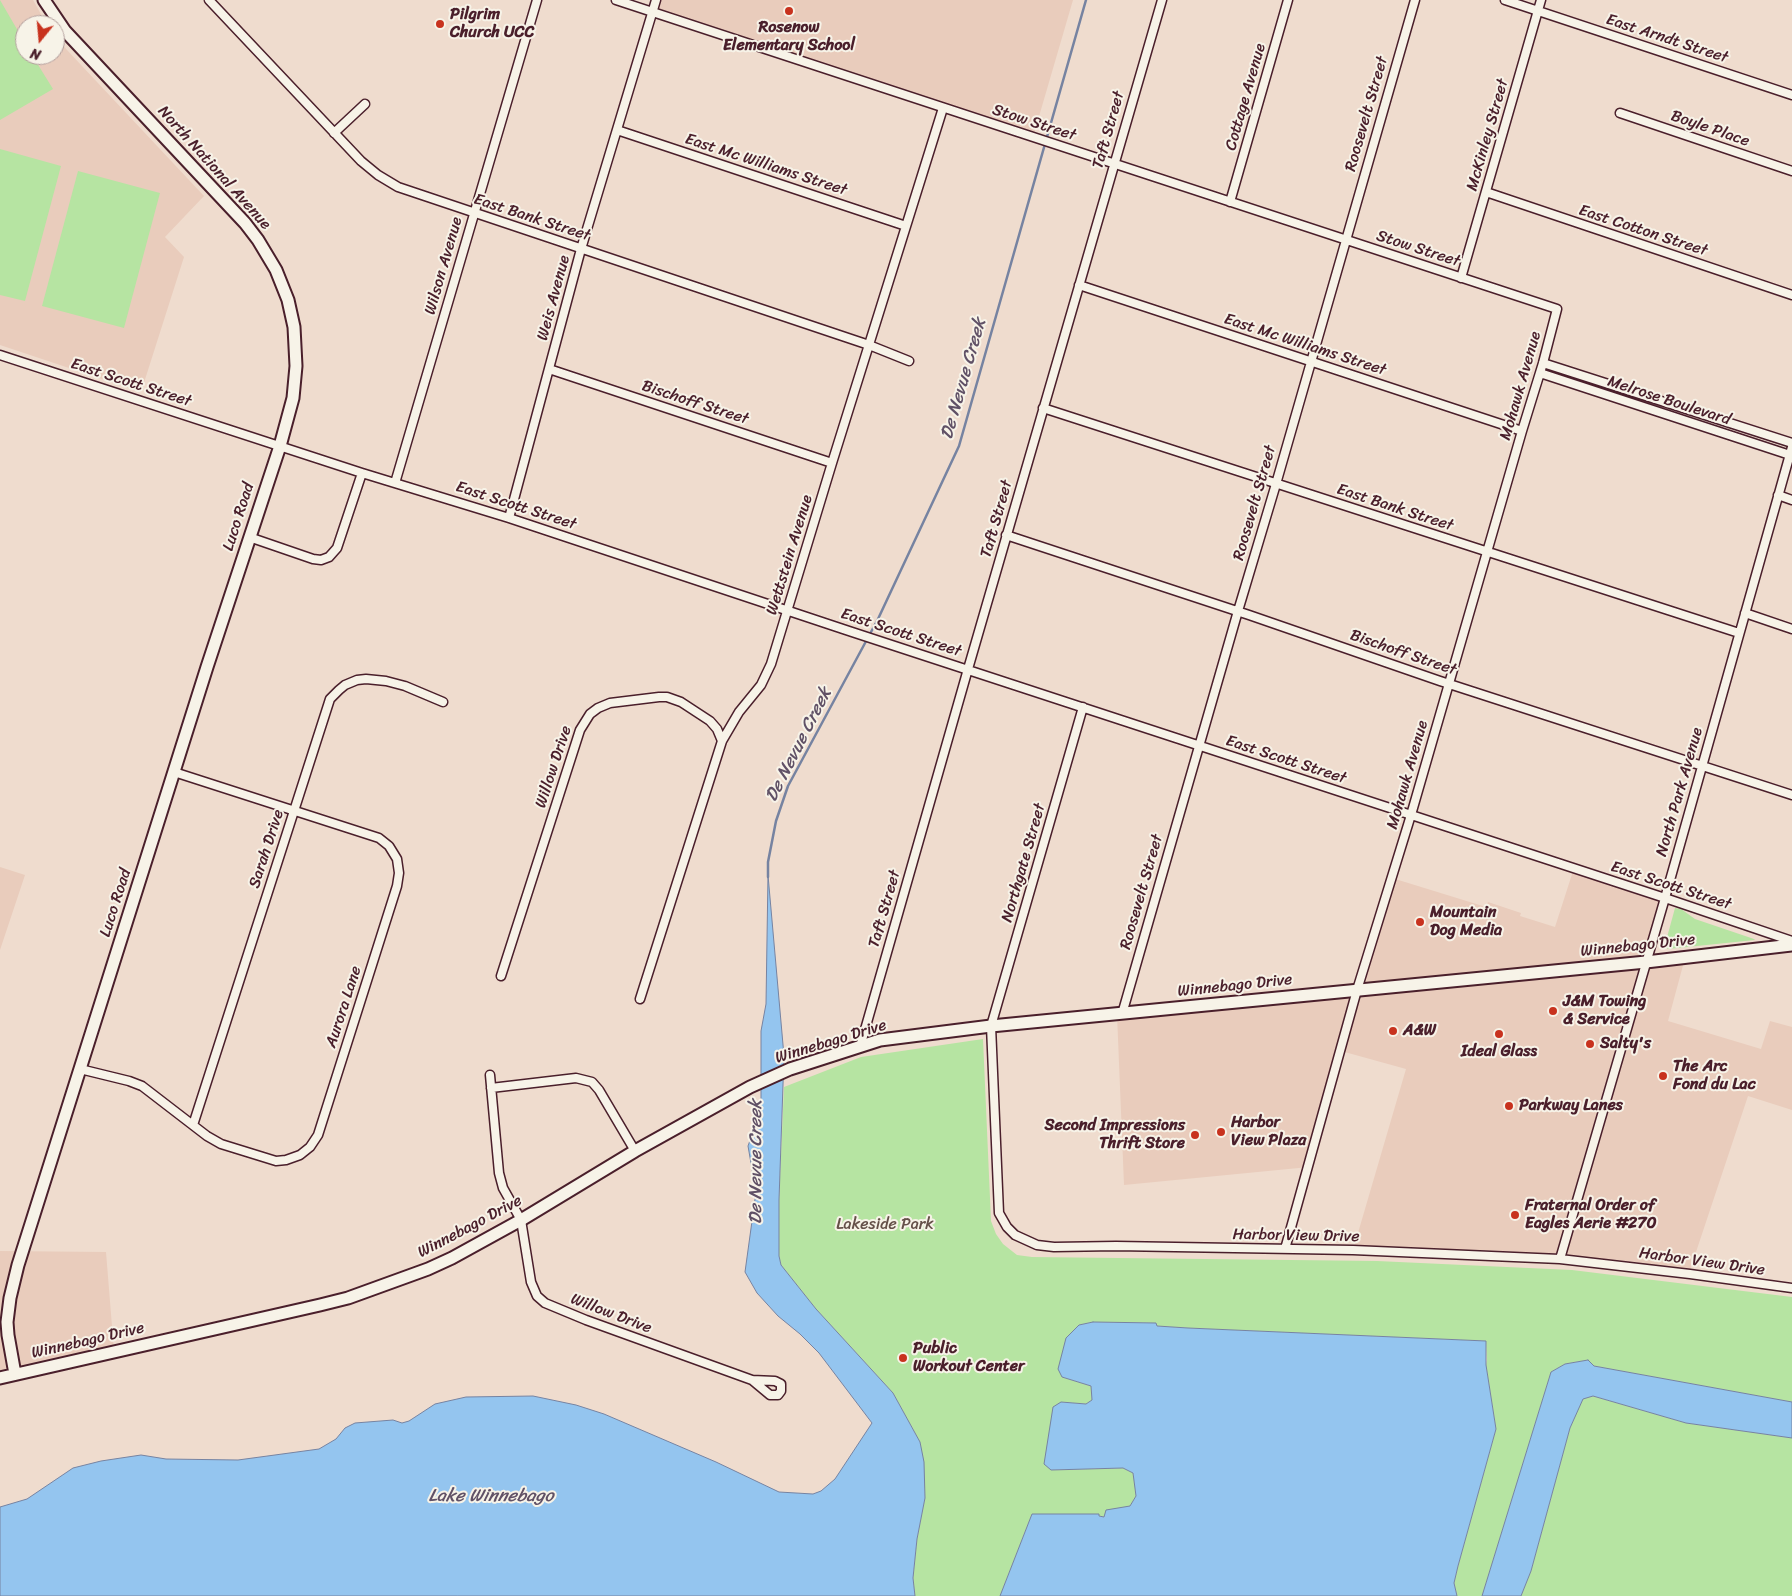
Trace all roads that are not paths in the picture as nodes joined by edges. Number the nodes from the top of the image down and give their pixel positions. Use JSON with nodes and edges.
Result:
{"nodes":[{"id":1,"x":44,"y":0,"type":"edge"},
{"id":2,"x":209,"y":0,"type":"edge"},
{"id":3,"x":537,"y":0,"type":"edge"},
{"id":4,"x":616,"y":0,"type":"edge"},
{"id":5,"x":656,"y":0,"type":"edge"},
{"id":6,"x":1162,"y":0,"type":"edge"},
{"id":7,"x":1288,"y":0,"type":"edge"},
{"id":8,"x":1415,"y":0,"type":"edge"},
{"id":9,"x":1505,"y":0,"type":"edge"},
{"id":10,"x":1541,"y":0,"type":"edge"},
{"id":11,"x":652,"y":11,"type":"junction"},
{"id":12,"x":1538,"y":11,"type":"junction"},
{"id":13,"x":1792,"y":95,"type":"edge"},
{"id":14,"x":365,"y":104,"type":"dead end"},
{"id":15,"x":943,"y":108,"type":"junction"},
{"id":16,"x":1620,"y":113,"type":"dead end"},
{"id":17,"x":617,"y":130,"type":"junction"},
{"id":18,"x":334,"y":133,"type":"junction"},
{"id":19,"x":1114,"y":164,"type":"junction"},
{"id":20,"x":1792,"y":171,"type":"edge"},
{"id":21,"x":1486,"y":192,"type":"junction"},
{"id":22,"x":1230,"y":202,"type":"junction"},
{"id":23,"x":474,"y":214,"type":"junction"},
{"id":24,"x":906,"y":226,"type":"junction"},
{"id":25,"x":1345,"y":240,"type":"junction"},
{"id":26,"x":581,"y":249,"type":"junction"},
{"id":27,"x":1461,"y":278,"type":"junction"},
{"id":28,"x":1079,"y":285,"type":"junction"},
{"id":29,"x":1792,"y":295,"type":"edge"},
{"id":30,"x":1557,"y":309,"type":"joint"},
{"id":31,"x":869,"y":345,"type":"junction"},
{"id":32,"x":0,"y":355,"type":"edge"},
{"id":33,"x":909,"y":361,"type":"dead end"},
{"id":34,"x":1310,"y":361,"type":"junction"},
{"id":35,"x":1543,"y":363,"type":"junction"},
{"id":36,"x":549,"y":369,"type":"junction"},
{"id":37,"x":1540,"y":373,"type":"junction"},
{"id":38,"x":1043,"y":408,"type":"junction"},
{"id":39,"x":1522,"y":431,"type":"junction"},
{"id":40,"x":280,"y":446,"type":"junction"},
{"id":41,"x":1791,"y":449,"type":"edge"},
{"id":42,"x":832,"y":463,"type":"junction"},
{"id":43,"x":362,"y":473,"type":"junction"},
{"id":44,"x":396,"y":483,"type":"junction"},
{"id":45,"x":1276,"y":484,"type":"junction"},
{"id":46,"x":1778,"y":495,"type":"junction"},
{"id":47,"x":1792,"y":500,"type":"edge"},
{"id":48,"x":509,"y":518,"type":"junction"},
{"id":49,"x":1006,"y":535,"type":"junction"},
{"id":50,"x":249,"y":537,"type":"junction"},
{"id":51,"x":1487,"y":552,"type":"junction"},
{"id":52,"x":788,"y":610,"type":"junction"},
{"id":53,"x":1238,"y":611,"type":"junction"},
{"id":54,"x":1745,"y":613,"type":"junction"},
{"id":55,"x":1792,"y":629,"type":"edge"},
{"id":56,"x":1739,"y":633,"type":"junction"},
{"id":57,"x":968,"y":669,"type":"junction"},
{"id":58,"x":1448,"y":683,"type":"junction"},
{"id":59,"x":443,"y":702,"type":"dead end"},
{"id":60,"x":1083,"y":707,"type":"junction"},
{"id":61,"x":722,"y":741,"type":"junction"},
{"id":62,"x":1199,"y":746,"type":"junction"},
{"id":63,"x":1702,"y":766,"type":"junction"},
{"id":64,"x":174,"y":772,"type":"junction"},
{"id":65,"x":1792,"y":795,"type":"edge"},
{"id":66,"x":294,"y":810,"type":"junction"},
{"id":67,"x":1411,"y":816,"type":"junction"},
{"id":68,"x":1665,"y":898,"type":"junction"},
{"id":69,"x":1792,"y":941,"type":"edge"},
{"id":70,"x":1792,"y":945,"type":"edge"},
{"id":71,"x":1646,"y":962,"type":"junction"},
{"id":72,"x":501,"y":976,"type":"dead end"},
{"id":73,"x":1358,"y":990,"type":"junction"},
{"id":74,"x":640,"y":999,"type":"dead end"},
{"id":75,"x":1122,"y":1014,"type":"junction"},
{"id":76,"x":991,"y":1026,"type":"junction"},
{"id":77,"x":860,"y":1047,"type":"junction"},
{"id":78,"x":80,"y":1069,"type":"junction"},
{"id":79,"x":490,"y":1075,"type":"dead end"},
{"id":80,"x":491,"y":1088,"type":"junction"},
{"id":81,"x":193,"y":1125,"type":"junction"},
{"id":82,"x":635,"y":1151,"type":"junction"},
{"id":83,"x":521,"y":1220,"type":"junction"},
{"id":84,"x":1285,"y":1249,"type":"junction"},
{"id":85,"x":1560,"y":1259,"type":"junction"},
{"id":86,"x":1792,"y":1288,"type":"edge"},
{"id":87,"x":15,"y":1374,"type":"junction"},
{"id":88,"x":0,"y":1378,"type":"edge"},
{"id":89,"x":752,"y":1380,"type":"dead end"}],
"edges":[{"from":1,"to":40,"type":"main road","name":"North National Avenue"},
{"from":2,"to":18,"type":"street","name":"East Bank Street"},
{"from":3,"to":23,"type":"street","name":"Wilson Avenue"},
{"from":4,"to":11,"type":"street","name":"Stow Street"},
{"from":5,"to":11,"type":"street","name":"Weis Avenue"},
{"from":6,"to":19,"type":"street","name":"Taft Street"},
{"from":7,"to":22,"type":"street","name":"Cottage Avenue"},
{"from":8,"to":25,"type":"street","name":"Roosevelt Street"},
{"from":9,"to":12,"type":"street","name":"East Arndt Street"},
{"from":10,"to":12,"type":"street","name":"McKinley Street"},
{"from":11,"to":15,"type":"street","name":"Stow Street"},
{"from":11,"to":17,"type":"street","name":"Weis Avenue"},
{"from":12,"to":13,"type":"street","name":"East Arndt Street"},
{"from":12,"to":21,"type":"street","name":"McKinley Street"},
{"from":14,"to":18,"type":"street"},
{"from":15,"to":19,"type":"street","name":"Stow Street"},
{"from":15,"to":24,"type":"street","name":"Wettstein Avenue"},
{"from":16,"to":20,"type":"street","name":"Boyle Place"},
{"from":17,"to":24,"type":"street","name":"East Mc Williams Street"},
{"from":17,"to":26,"type":"street","name":"Weis Avenue"},
{"from":18,"to":23,"type":"street","name":"East Bank Street"},
{"from":19,"to":22,"type":"street","name":"Stow Street"},
{"from":19,"to":28,"type":"street","name":"Taft Street"},
{"from":21,"to":27,"type":"street","name":"McKinley Street"},
{"from":21,"to":29,"type":"street","name":"East Cotton Street"},
{"from":22,"to":25,"type":"street","name":"Stow Street"},
{"from":23,"to":26,"type":"street","name":"East Bank Street"},
{"from":23,"to":44,"type":"street","name":"Wilson Avenue"},
{"from":24,"to":31,"type":"street","name":"Wettstein Avenue"},
{"from":25,"to":27,"type":"street","name":"Stow Street"},
{"from":25,"to":34,"type":"street","name":"Roosevelt Street"},
{"from":26,"to":31,"type":"street","name":"East Bank Street"},
{"from":26,"to":36,"type":"street","name":"Weis Avenue"},
{"from":27,"to":30,"type":"street","name":"Stow Street"},
{"from":28,"to":34,"type":"street","name":"East Mc Williams Street"},
{"from":28,"to":38,"type":"street","name":"Taft Street"},
{"from":30,"to":35,"type":"street","name":"Mohawk Avenue"},
{"from":31,"to":33,"type":"street","name":"East Bank Street"},
{"from":31,"to":42,"type":"street","name":"Wettstein Avenue"},
{"from":32,"to":40,"type":"street","name":"East Scott Street"},
{"from":34,"to":39,"type":"street","name":"East Mc Williams Street"},
{"from":34,"to":45,"type":"street","name":"Roosevelt Street"},
{"from":35,"to":37,"type":"street","name":"Mohawk Avenue"},
{"from":35,"to":41,"type":"street","name":"Melrose Boulevard"},
{"from":36,"to":42,"type":"street","name":"Bischoff Street"},
{"from":36,"to":48,"type":"street","name":"Weis Avenue"},
{"from":37,"to":39,"type":"street","name":"Mohawk Avenue"},
{"from":37,"to":41,"type":"street","name":"Melrose Boulevard"},
{"from":38,"to":45,"type":"street","name":"East Bank Street"},
{"from":38,"to":49,"type":"street","name":"Taft Street"},
{"from":39,"to":51,"type":"street","name":"Mohawk Avenue"},
{"from":40,"to":43,"type":"street","name":"East Scott Street"},
{"from":40,"to":50,"type":"main road","name":"Luco Road"},
{"from":41,"to":46,"type":"street","name":"North Park Avenue"},
{"from":42,"to":52,"type":"street","name":"Wettstein Avenue"},
{"from":43,"to":44,"type":"street","name":"East Scott Street"},
{"from":43,"to":50,"type":"street"},
{"from":44,"to":48,"type":"street","name":"East Scott Street"},
{"from":45,"to":51,"type":"street","name":"East Bank Street"},
{"from":45,"to":53,"type":"street","name":"Roosevelt Street"},
{"from":46,"to":47,"type":"street"},
{"from":46,"to":54,"type":"street","name":"North Park Avenue"},
{"from":48,"to":52,"type":"street","name":"East Scott Street"},
{"from":49,"to":53,"type":"street","name":"Bischoff Street"},
{"from":49,"to":57,"type":"street","name":"Taft Street"},
{"from":50,"to":64,"type":"main road","name":"Luco Road"},
{"from":51,"to":56,"type":"street","name":"East Bank Street"},
{"from":51,"to":58,"type":"street","name":"Mohawk Avenue"},
{"from":52,"to":57,"type":"street","name":"East Scott Street"},
{"from":52,"to":61,"type":"street","name":"Wettstein Avenue"},
{"from":53,"to":58,"type":"street","name":"Bischoff Street"},
{"from":53,"to":62,"type":"street","name":"Roosevelt Street"},
{"from":54,"to":55,"type":"street"},
{"from":54,"to":56,"type":"street","name":"North Park Avenue"},
{"from":56,"to":63,"type":"street","name":"North Park Avenue"},
{"from":57,"to":60,"type":"street","name":"East Scott Street"},
{"from":57,"to":77,"type":"street","name":"Taft Street"},
{"from":58,"to":63,"type":"street","name":"Bischoff Street"},
{"from":58,"to":67,"type":"street","name":"Mohawk Avenue"},
{"from":59,"to":66,"type":"street","name":"Sarah Drive"},
{"from":60,"to":62,"type":"street","name":"East Scott Street"},
{"from":60,"to":76,"type":"street","name":"Northgate Street"},
{"from":61,"to":72,"type":"street","name":"Willow Drive"},
{"from":61,"to":74,"type":"street","name":"Wettstein Avenue"},
{"from":62,"to":67,"type":"street","name":"East Scott Street"},
{"from":62,"to":75,"type":"street","name":"Roosevelt Street"},
{"from":63,"to":65,"type":"street","name":"Bischoff Street"},
{"from":63,"to":68,"type":"street","name":"North Park Avenue"},
{"from":64,"to":66,"type":"street","name":"Aurora Lane"},
{"from":64,"to":78,"type":"main road","name":"Luco Road"},
{"from":66,"to":81,"type":"street","name":"Sarah Drive"},
{"from":66,"to":81,"type":"street","name":"Aurora Lane"},
{"from":67,"to":68,"type":"street","name":"East Scott Street"},
{"from":67,"to":73,"type":"street","name":"Mohawk Avenue"},
{"from":68,"to":69,"type":"street","name":"East Scott Street"},
{"from":68,"to":71,"type":"street","name":"North Park Avenue"},
{"from":70,"to":71,"type":"main road","name":"Winnebago Drive"},
{"from":71,"to":73,"type":"main road","name":"Winnebago Drive"},
{"from":71,"to":85,"type":"street","name":"North Park Avenue"},
{"from":73,"to":75,"type":"main road","name":"Winnebago Drive"},
{"from":73,"to":84,"type":"street","name":"Mohawk Avenue"},
{"from":75,"to":76,"type":"main road","name":"Winnebago Drive"},
{"from":76,"to":77,"type":"main road","name":"Winnebago Drive"},
{"from":76,"to":84,"type":"street","name":"Harbor View Drive"},
{"from":77,"to":82,"type":"main road","name":"Winnebago Drive"},
{"from":78,"to":81,"type":"street","name":"Aurora Lane"},
{"from":78,"to":87,"type":"main road","name":"Luco Road"},
{"from":79,"to":80,"type":"street"},
{"from":80,"to":82,"type":"street"},
{"from":80,"to":83,"type":"street"},
{"from":82,"to":83,"type":"main road","name":"Winnebago Drive"},
{"from":83,"to":87,"type":"main road","name":"Winnebago Drive"},
{"from":83,"to":89,"type":"street","name":"Willow Drive"},
{"from":84,"to":85,"type":"street","name":"Harbor View Drive"},
{"from":85,"to":86,"type":"street","name":"Harbor View Drive"},
{"from":87,"to":88,"type":"main road","name":"Winnebago Drive"}]}
